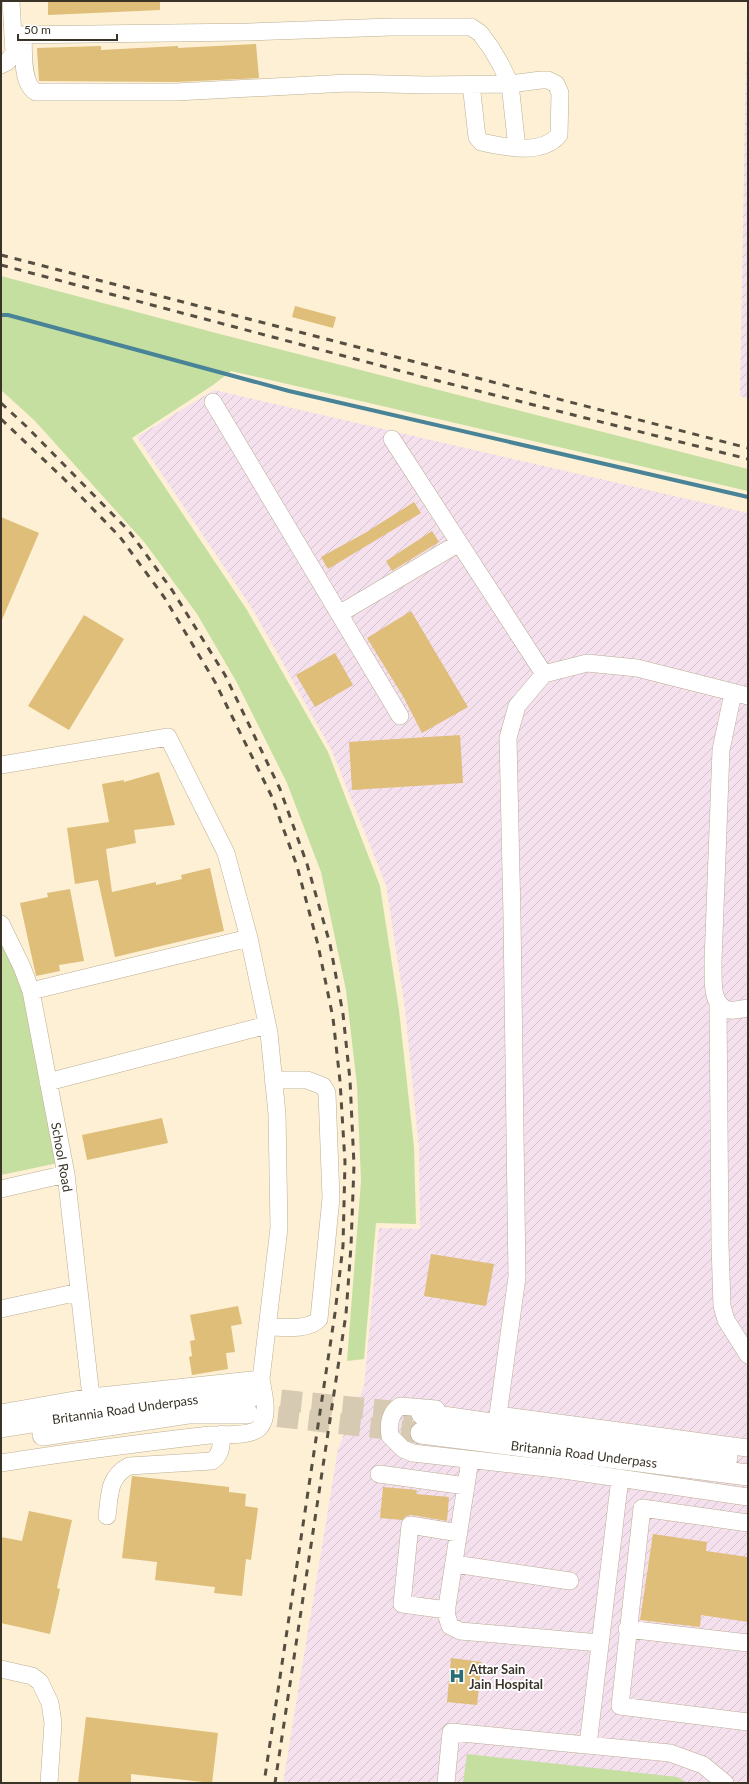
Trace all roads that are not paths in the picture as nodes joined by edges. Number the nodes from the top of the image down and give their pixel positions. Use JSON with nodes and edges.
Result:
{"nodes":[{"id":1,"x":11,"y":1,"type":"edge"},
{"id":2,"x":18,"y":35,"type":"junction"},
{"id":3,"x":1,"y":65,"type":"edge"},
{"id":4,"x":471,"y":84,"type":"junction"},
{"id":5,"x":510,"y":84,"type":"junction"},
{"id":6,"x":517,"y":148,"type":"junction"},
{"id":7,"x":213,"y":402,"type":"dead end"},
{"id":8,"x":392,"y":439,"type":"dead end"},
{"id":9,"x":459,"y":543,"type":"junction"},
{"id":10,"x":339,"y":614,"type":"junction"},
{"id":11,"x":544,"y":674,"type":"junction"},
{"id":12,"x":741,"y":695,"type":"edge"},
{"id":13,"x":400,"y":716,"type":"dead end"},
{"id":14,"x":1,"y":765,"type":"edge"},
{"id":15,"x":1,"y":924,"type":"edge"},
{"id":16,"x":249,"y":938,"type":"junction"},
{"id":17,"x":31,"y":991,"type":"junction"},
{"id":18,"x":718,"y":1004,"type":"junction"},
{"id":19,"x":748,"y":1008,"type":"edge"},
{"id":20,"x":267,"y":1025,"type":"junction"},
{"id":21,"x":273,"y":1080,"type":"junction"},
{"id":22,"x":48,"y":1082,"type":"junction"},
{"id":23,"x":66,"y":1174,"type":"junction"},
{"id":24,"x":1,"y":1189,"type":"edge"},
{"id":25,"x":79,"y":1292,"type":"junction"},
{"id":26,"x":1,"y":1309,"type":"edge"},
{"id":27,"x":267,"y":1327,"type":"junction"},
{"id":28,"x":748,"y":1355,"type":"edge"},
{"id":29,"x":262,"y":1379,"type":"junction"},
{"id":30,"x":91,"y":1397,"type":"junction"},
{"id":31,"x":1,"y":1413,"type":"edge"},
{"id":32,"x":498,"y":1415,"type":"junction"},
{"id":33,"x":1,"y":1427,"type":"edge"},
{"id":34,"x":222,"y":1434,"type":"junction"},
{"id":35,"x":1,"y":1441,"type":"edge"},
{"id":36,"x":748,"y":1448,"type":"edge"},
{"id":37,"x":470,"y":1460,"type":"junction"},
{"id":38,"x":748,"y":1461,"type":"edge"},
{"id":39,"x":1,"y":1463,"type":"edge"},
{"id":40,"x":379,"y":1474,"type":"dead end"},
{"id":41,"x":748,"y":1475,"type":"edge"},
{"id":42,"x":620,"y":1478,"type":"junction"},
{"id":43,"x":466,"y":1486,"type":"junction"},
{"id":44,"x":680,"y":1487,"type":"junction"},
{"id":45,"x":748,"y":1496,"type":"edge"},
{"id":46,"x":677,"y":1513,"type":"junction"},
{"id":47,"x":107,"y":1516,"type":"dead end"},
{"id":48,"x":748,"y":1524,"type":"edge"},
{"id":49,"x":459,"y":1533,"type":"junction"},
{"id":50,"x":454,"y":1564,"type":"junction"},
{"id":51,"x":570,"y":1581,"type":"dead end"},
{"id":52,"x":447,"y":1610,"type":"junction"},
{"id":53,"x":627,"y":1629,"type":"junction"},
{"id":54,"x":600,"y":1643,"type":"junction"},
{"id":55,"x":748,"y":1643,"type":"edge"},
{"id":56,"x":1,"y":1669,"type":"edge"},
{"id":57,"x":748,"y":1722,"type":"edge"},
{"id":58,"x":588,"y":1745,"type":"junction"},
{"id":59,"x":49,"y":1783,"type":"edge"},
{"id":60,"x":446,"y":1783,"type":"edge"},
{"id":61,"x":725,"y":1783,"type":"edge"}],
"edges":[{"from":1,"to":2,"type":"street"},
{"from":2,"to":3,"type":"street"},
{"from":2,"to":4,"type":"street"},
{"from":2,"to":5,"type":"street"},
{"from":4,"to":5,"type":"street"},
{"from":4,"to":6,"type":"street"},
{"from":5,"to":6,"type":"street"},
{"from":5,"to":6,"type":"street"},
{"from":7,"to":10,"type":"street"},
{"from":8,"to":9,"type":"street"},
{"from":9,"to":10,"type":"street"},
{"from":9,"to":11,"type":"street"},
{"from":10,"to":13,"type":"street"},
{"from":11,"to":12,"type":"street"},
{"from":11,"to":32,"type":"street"},
{"from":12,"to":18,"type":"street"},
{"from":14,"to":16,"type":"street"},
{"from":15,"to":17,"type":"street","name":"School Road"},
{"from":16,"to":17,"type":"street"},
{"from":16,"to":20,"type":"street"},
{"from":17,"to":22,"type":"street","name":"School Road"},
{"from":18,"to":19,"type":"street"},
{"from":18,"to":28,"type":"street"},
{"from":20,"to":21,"type":"street"},
{"from":20,"to":22,"type":"street"},
{"from":21,"to":27,"type":"street"},
{"from":21,"to":27,"type":"street"},
{"from":22,"to":23,"type":"street","name":"School Road"},
{"from":23,"to":24,"type":"street"},
{"from":23,"to":25,"type":"street","name":"School Road"},
{"from":25,"to":26,"type":"street"},
{"from":25,"to":30,"type":"street","name":"School Road"},
{"from":27,"to":29,"type":"street"},
{"from":29,"to":30,"type":"street"},
{"from":29,"to":34,"type":"street"},
{"from":30,"to":31,"type":"street"},
{"from":32,"to":36,"type":"street"},
{"from":32,"to":37,"type":"street"},
{"from":33,"to":35,"type":"main road","name":"Britannia Road Underpass"},
{"from":34,"to":39,"type":"street"},
{"from":34,"to":47,"type":"street"},
{"from":37,"to":42,"type":"street"},
{"from":37,"to":43,"type":"street"},
{"from":38,"to":41,"type":"main road","name":"Britannia Road Underpass"},
{"from":40,"to":43,"type":"street"},
{"from":42,"to":44,"type":"street"},
{"from":42,"to":54,"type":"street"},
{"from":43,"to":49,"type":"street"},
{"from":44,"to":45,"type":"street"},
{"from":44,"to":46,"type":"street"},
{"from":46,"to":48,"type":"street"},
{"from":46,"to":53,"type":"street"},
{"from":49,"to":50,"type":"street"},
{"from":49,"to":52,"type":"street"},
{"from":50,"to":51,"type":"street"},
{"from":50,"to":52,"type":"street"},
{"from":52,"to":54,"type":"street"},
{"from":53,"to":55,"type":"street"},
{"from":53,"to":57,"type":"street"},
{"from":54,"to":58,"type":"street"},
{"from":56,"to":59,"type":"street"},
{"from":58,"to":60,"type":"street"},
{"from":58,"to":61,"type":"street"}]}
